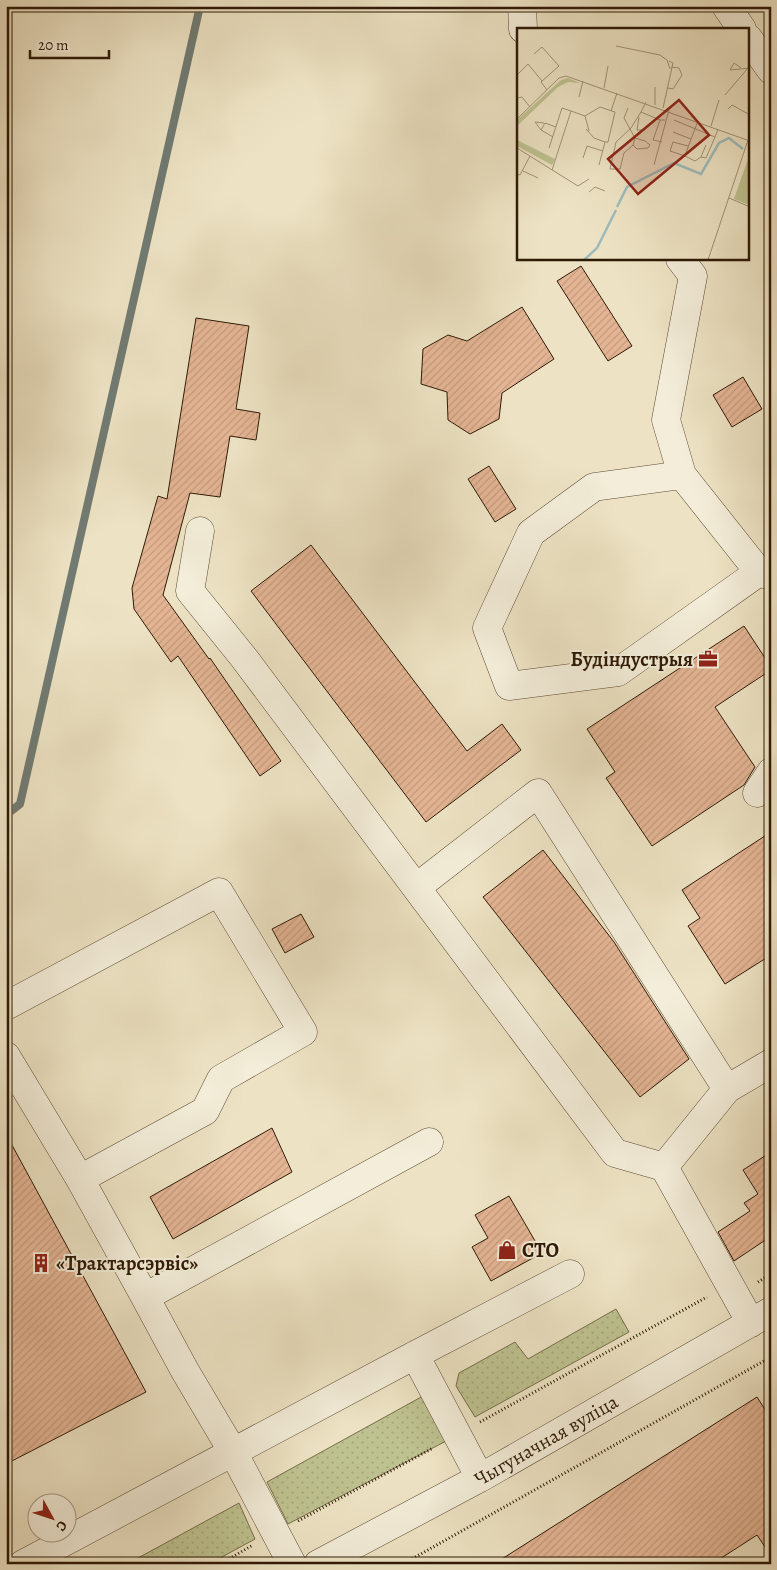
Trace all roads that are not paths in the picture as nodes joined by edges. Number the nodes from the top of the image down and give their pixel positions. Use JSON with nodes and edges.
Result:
{"nodes":[{"id":1,"x":522,"y":6,"type":"edge"},
{"id":2,"x":726,"y":6,"type":"edge"},
{"id":3,"x":523,"y":28,"type":"edge"},
{"id":4,"x":741,"y":28,"type":"edge"},
{"id":5,"x":750,"y":41,"type":"edge"},
{"id":6,"x":771,"y":70,"type":"edge"},
{"id":7,"x":681,"y":260,"type":"edge"},
{"id":8,"x":682,"y":475,"type":"junction"},
{"id":9,"x":200,"y":531,"type":"dead end"},
{"id":10,"x":765,"y":574,"type":"edge"},
{"id":11,"x":417,"y":887,"type":"junction"},
{"id":12,"x":6,"y":1006,"type":"edge"},
{"id":13,"x":6,"y":1056,"type":"edge"},
{"id":14,"x":771,"y":1063,"type":"edge"},
{"id":15,"x":727,"y":1089,"type":"junction"},
{"id":16,"x":430,"y":1142,"type":"dead end"},
{"id":17,"x":664,"y":1167,"type":"junction"},
{"id":18,"x":80,"y":1179,"type":"junction"},
{"id":19,"x":570,"y":1274,"type":"dead end"},
{"id":20,"x":145,"y":1297,"type":"junction"},
{"id":21,"x":761,"y":1317,"type":"edge"},
{"id":22,"x":415,"y":1355,"type":"junction"},
{"id":23,"x":233,"y":1452,"type":"junction"},
{"id":24,"x":480,"y":1478,"type":"junction"},
{"id":25,"x":23,"y":1564,"type":"edge"},
{"id":26,"x":292,"y":1564,"type":"edge"},
{"id":27,"x":318,"y":1564,"type":"edge"}],
"edges":[{"from":1,"to":3,"type":"street"},
{"from":2,"to":4,"type":"street"},
{"from":5,"to":6,"type":"street"},
{"from":7,"to":8,"type":"street"},
{"from":8,"to":10,"type":"street"},
{"from":8,"to":10,"type":"street"},
{"from":9,"to":11,"type":"street"},
{"from":11,"to":15,"type":"street"},
{"from":11,"to":17,"type":"street"},
{"from":12,"to":18,"type":"street"},
{"from":13,"to":18,"type":"street"},
{"from":14,"to":15,"type":"street"},
{"from":15,"to":17,"type":"street"},
{"from":16,"to":20,"type":"street"},
{"from":17,"to":21,"type":"street"},
{"from":18,"to":20,"type":"street"},
{"from":19,"to":22,"type":"street"},
{"from":20,"to":23,"type":"street"},
{"from":21,"to":24,"type":"street","name":"Чыгуначная вуліца"},
{"from":22,"to":23,"type":"street"},
{"from":22,"to":24,"type":"street"},
{"from":23,"to":25,"type":"street"},
{"from":23,"to":26,"type":"street"},
{"from":24,"to":27,"type":"street","name":"Чыгуначная вуліца"}]}
